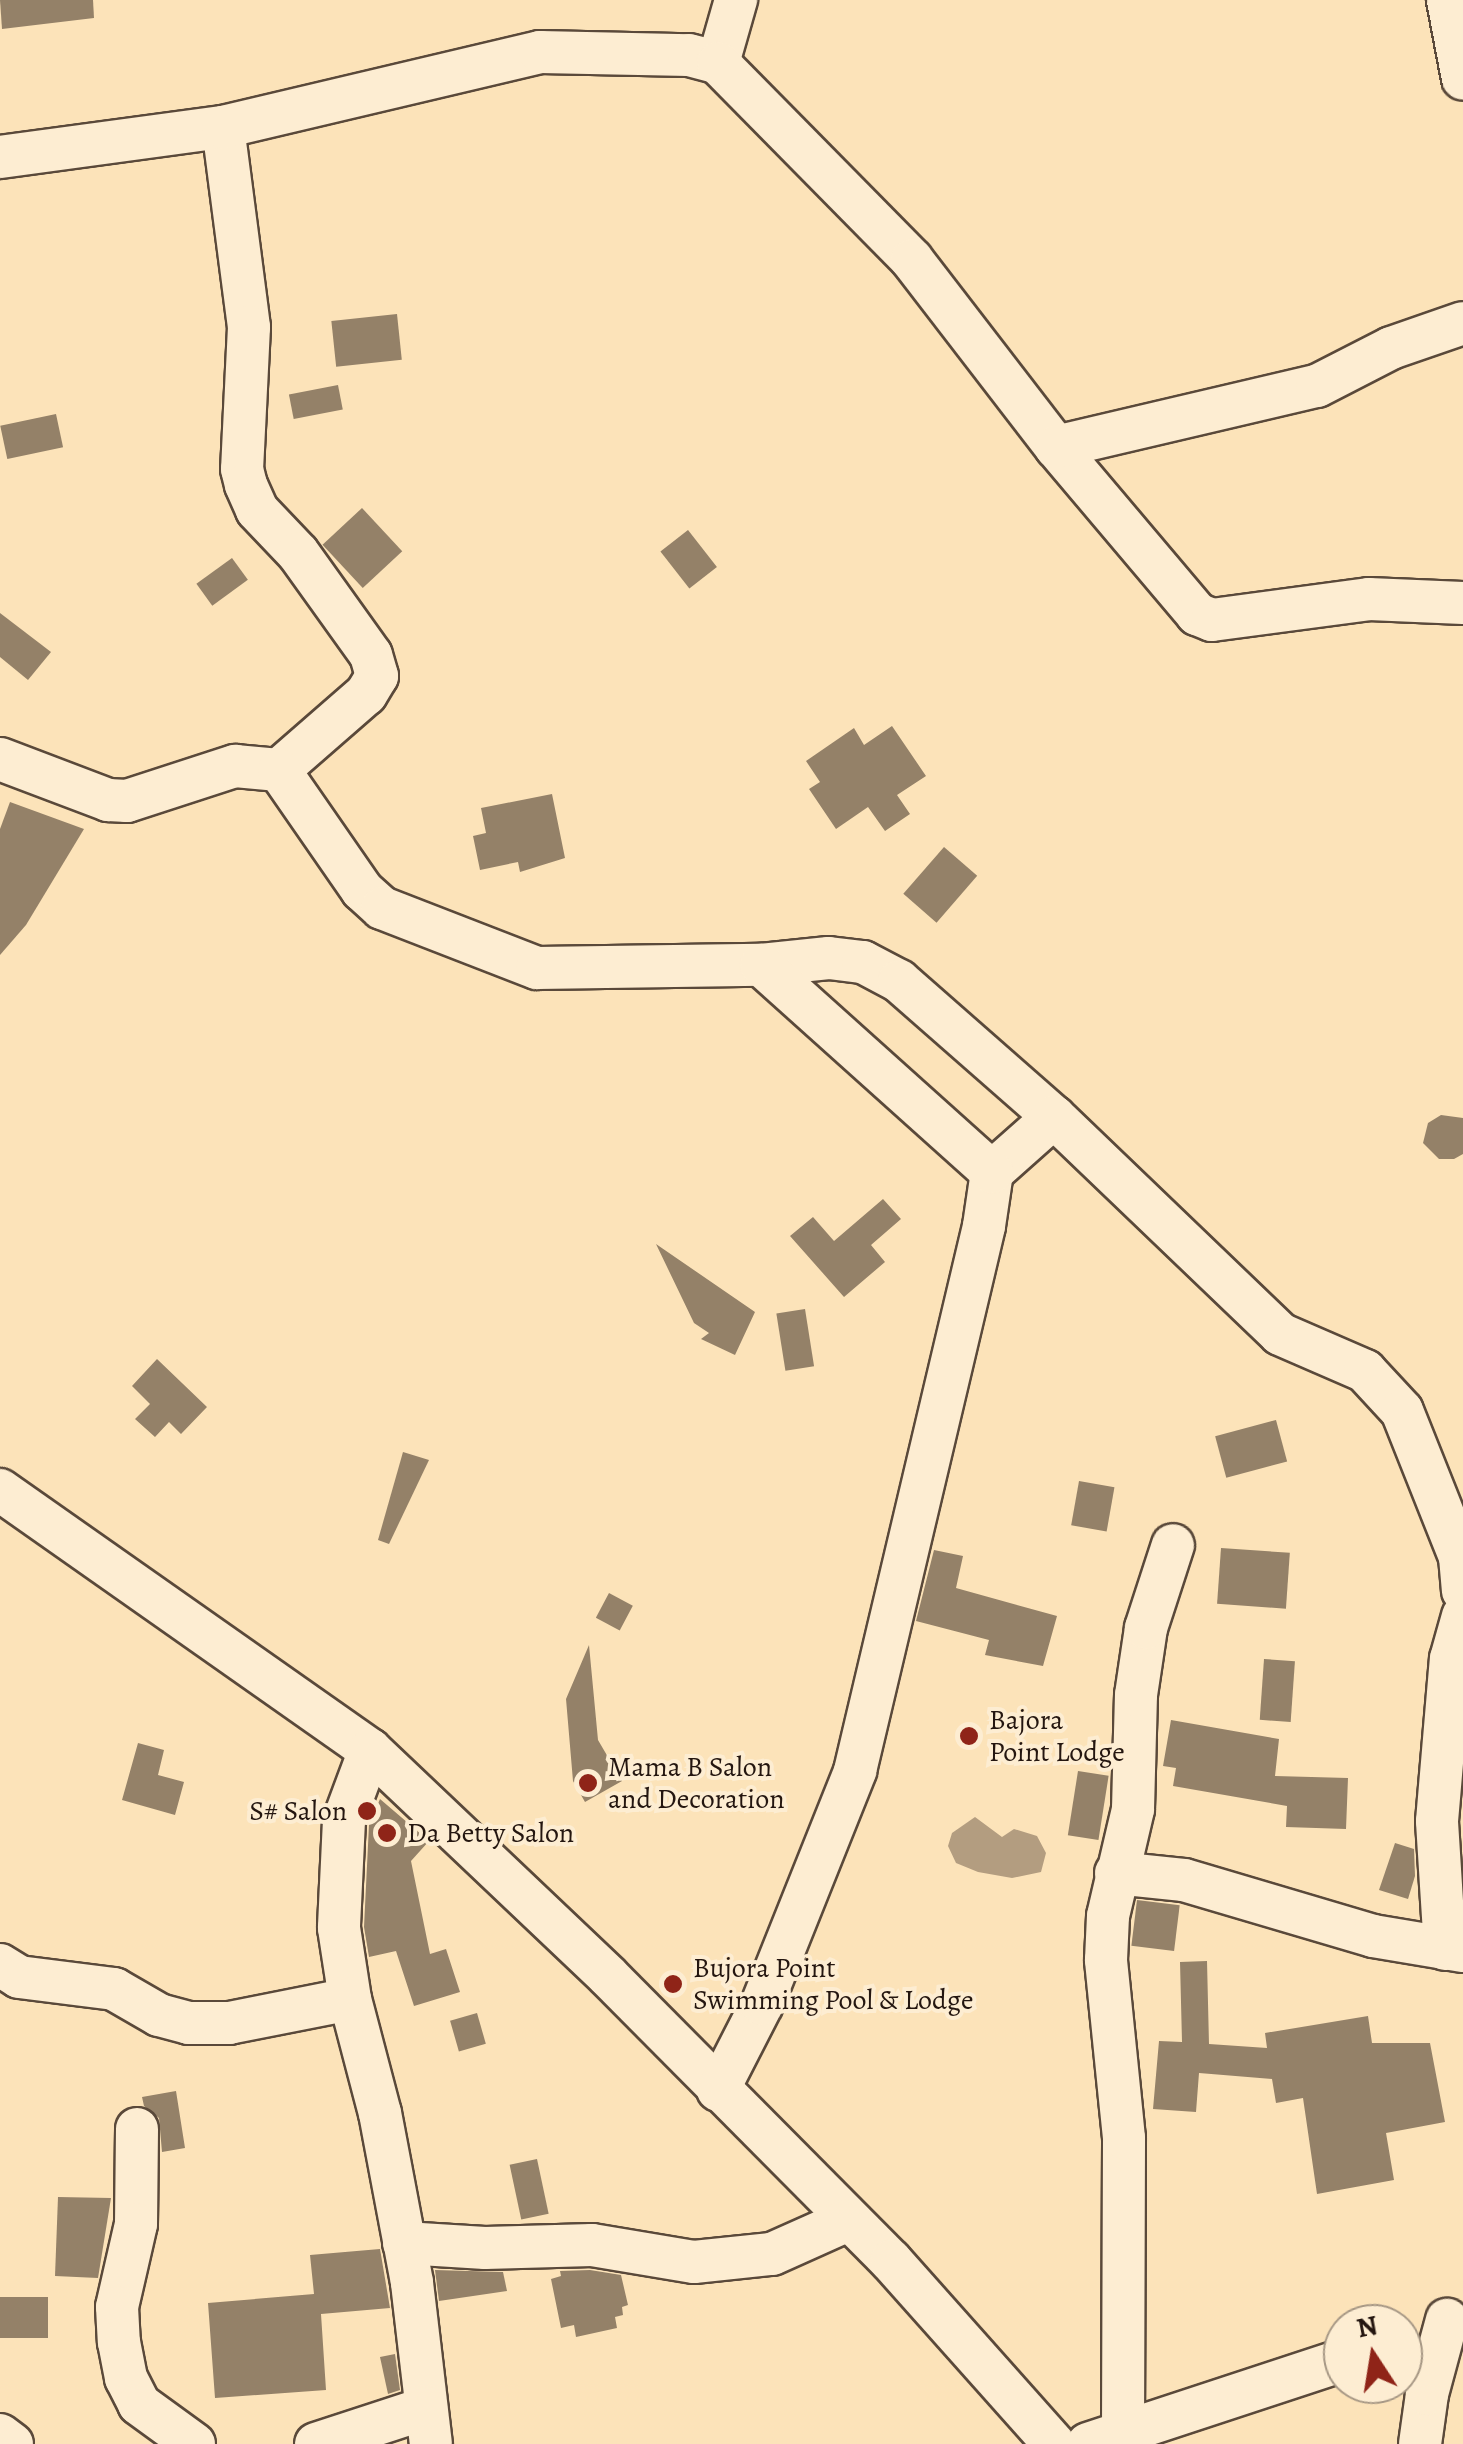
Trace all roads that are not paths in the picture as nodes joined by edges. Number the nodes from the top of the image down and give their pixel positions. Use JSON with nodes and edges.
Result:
{"nodes":[{"id":1,"x":736,"y":0,"type":"edge"},
{"id":2,"x":1448,"y":0,"type":"edge"},
{"id":3,"x":718,"y":62,"type":"junction"},
{"id":4,"x":1463,"y":80,"type":"edge"},
{"id":5,"x":223,"y":127,"type":"junction"},
{"id":6,"x":0,"y":157,"type":"edge"},
{"id":7,"x":1463,"y":322,"type":"edge"},
{"id":8,"x":1056,"y":447,"type":"junction"},
{"id":9,"x":1463,"y":603,"type":"edge"},
{"id":10,"x":0,"y":759,"type":"edge"},
{"id":11,"x":279,"y":770,"type":"junction"},
{"id":12,"x":761,"y":965,"type":"junction"},
{"id":13,"x":1054,"y":1117,"type":"junction"},
{"id":14,"x":992,"y":1172,"type":"junction"},
{"id":15,"x":0,"y":1490,"type":"edge"},
{"id":16,"x":1173,"y":1544,"type":"dead end"},
{"id":17,"x":1463,"y":1591,"type":"edge"},
{"id":18,"x":1463,"y":1616,"type":"edge"},
{"id":19,"x":370,"y":1750,"type":"junction"},
{"id":20,"x":1116,"y":1873,"type":"junction"},
{"id":21,"x":1454,"y":1950,"type":"edge"},
{"id":22,"x":0,"y":1965,"type":"edge"},
{"id":23,"x":350,"y":1999,"type":"junction"},
{"id":24,"x":718,"y":2090,"type":"junction"},
{"id":25,"x":138,"y":2129,"type":"dead end"},
{"id":26,"x":848,"y":2220,"type":"junction"},
{"id":27,"x":404,"y":2243,"type":"junction"},
{"id":28,"x":1455,"y":2316,"type":"edge"},
{"id":29,"x":1423,"y":2330,"type":"edge"},
{"id":30,"x":1323,"y":2367,"type":"edge"},
{"id":31,"x":428,"y":2426,"type":"edge"},
{"id":32,"x":0,"y":2435,"type":"edge"},
{"id":33,"x":1106,"y":2438,"type":"edge"},
{"id":34,"x":12,"y":2444,"type":"edge"},
{"id":35,"x":194,"y":2444,"type":"edge"},
{"id":36,"x":316,"y":2444,"type":"edge"},
{"id":37,"x":1054,"y":2444,"type":"edge"},
{"id":38,"x":1420,"y":2444,"type":"edge"}],
"edges":[{"from":1,"to":3,"type":"street"},
{"from":2,"to":4,"type":"street"},
{"from":3,"to":5,"type":"street"},
{"from":3,"to":8,"type":"street"},
{"from":5,"to":6,"type":"street"},
{"from":5,"to":11,"type":"street"},
{"from":7,"to":8,"type":"street"},
{"from":8,"to":9,"type":"street"},
{"from":10,"to":11,"type":"street"},
{"from":11,"to":12,"type":"street"},
{"from":12,"to":13,"type":"street"},
{"from":12,"to":14,"type":"street"},
{"from":13,"to":14,"type":"street"},
{"from":13,"to":17,"type":"street"},
{"from":14,"to":24,"type":"street"},
{"from":15,"to":19,"type":"street"},
{"from":16,"to":20,"type":"street"},
{"from":18,"to":21,"type":"street"},
{"from":19,"to":23,"type":"street"},
{"from":19,"to":24,"type":"street"},
{"from":20,"to":21,"type":"street"},
{"from":20,"to":33,"type":"street"},
{"from":22,"to":23,"type":"street"},
{"from":23,"to":27,"type":"street"},
{"from":24,"to":26,"type":"street"},
{"from":25,"to":35,"type":"street"},
{"from":26,"to":27,"type":"street"},
{"from":26,"to":37,"type":"street"},
{"from":27,"to":31,"type":"street"},
{"from":28,"to":29,"type":"street"},
{"from":28,"to":38,"type":"street"},
{"from":30,"to":33,"type":"street"},
{"from":31,"to":36,"type":"street"},
{"from":32,"to":34,"type":"street"}]}
